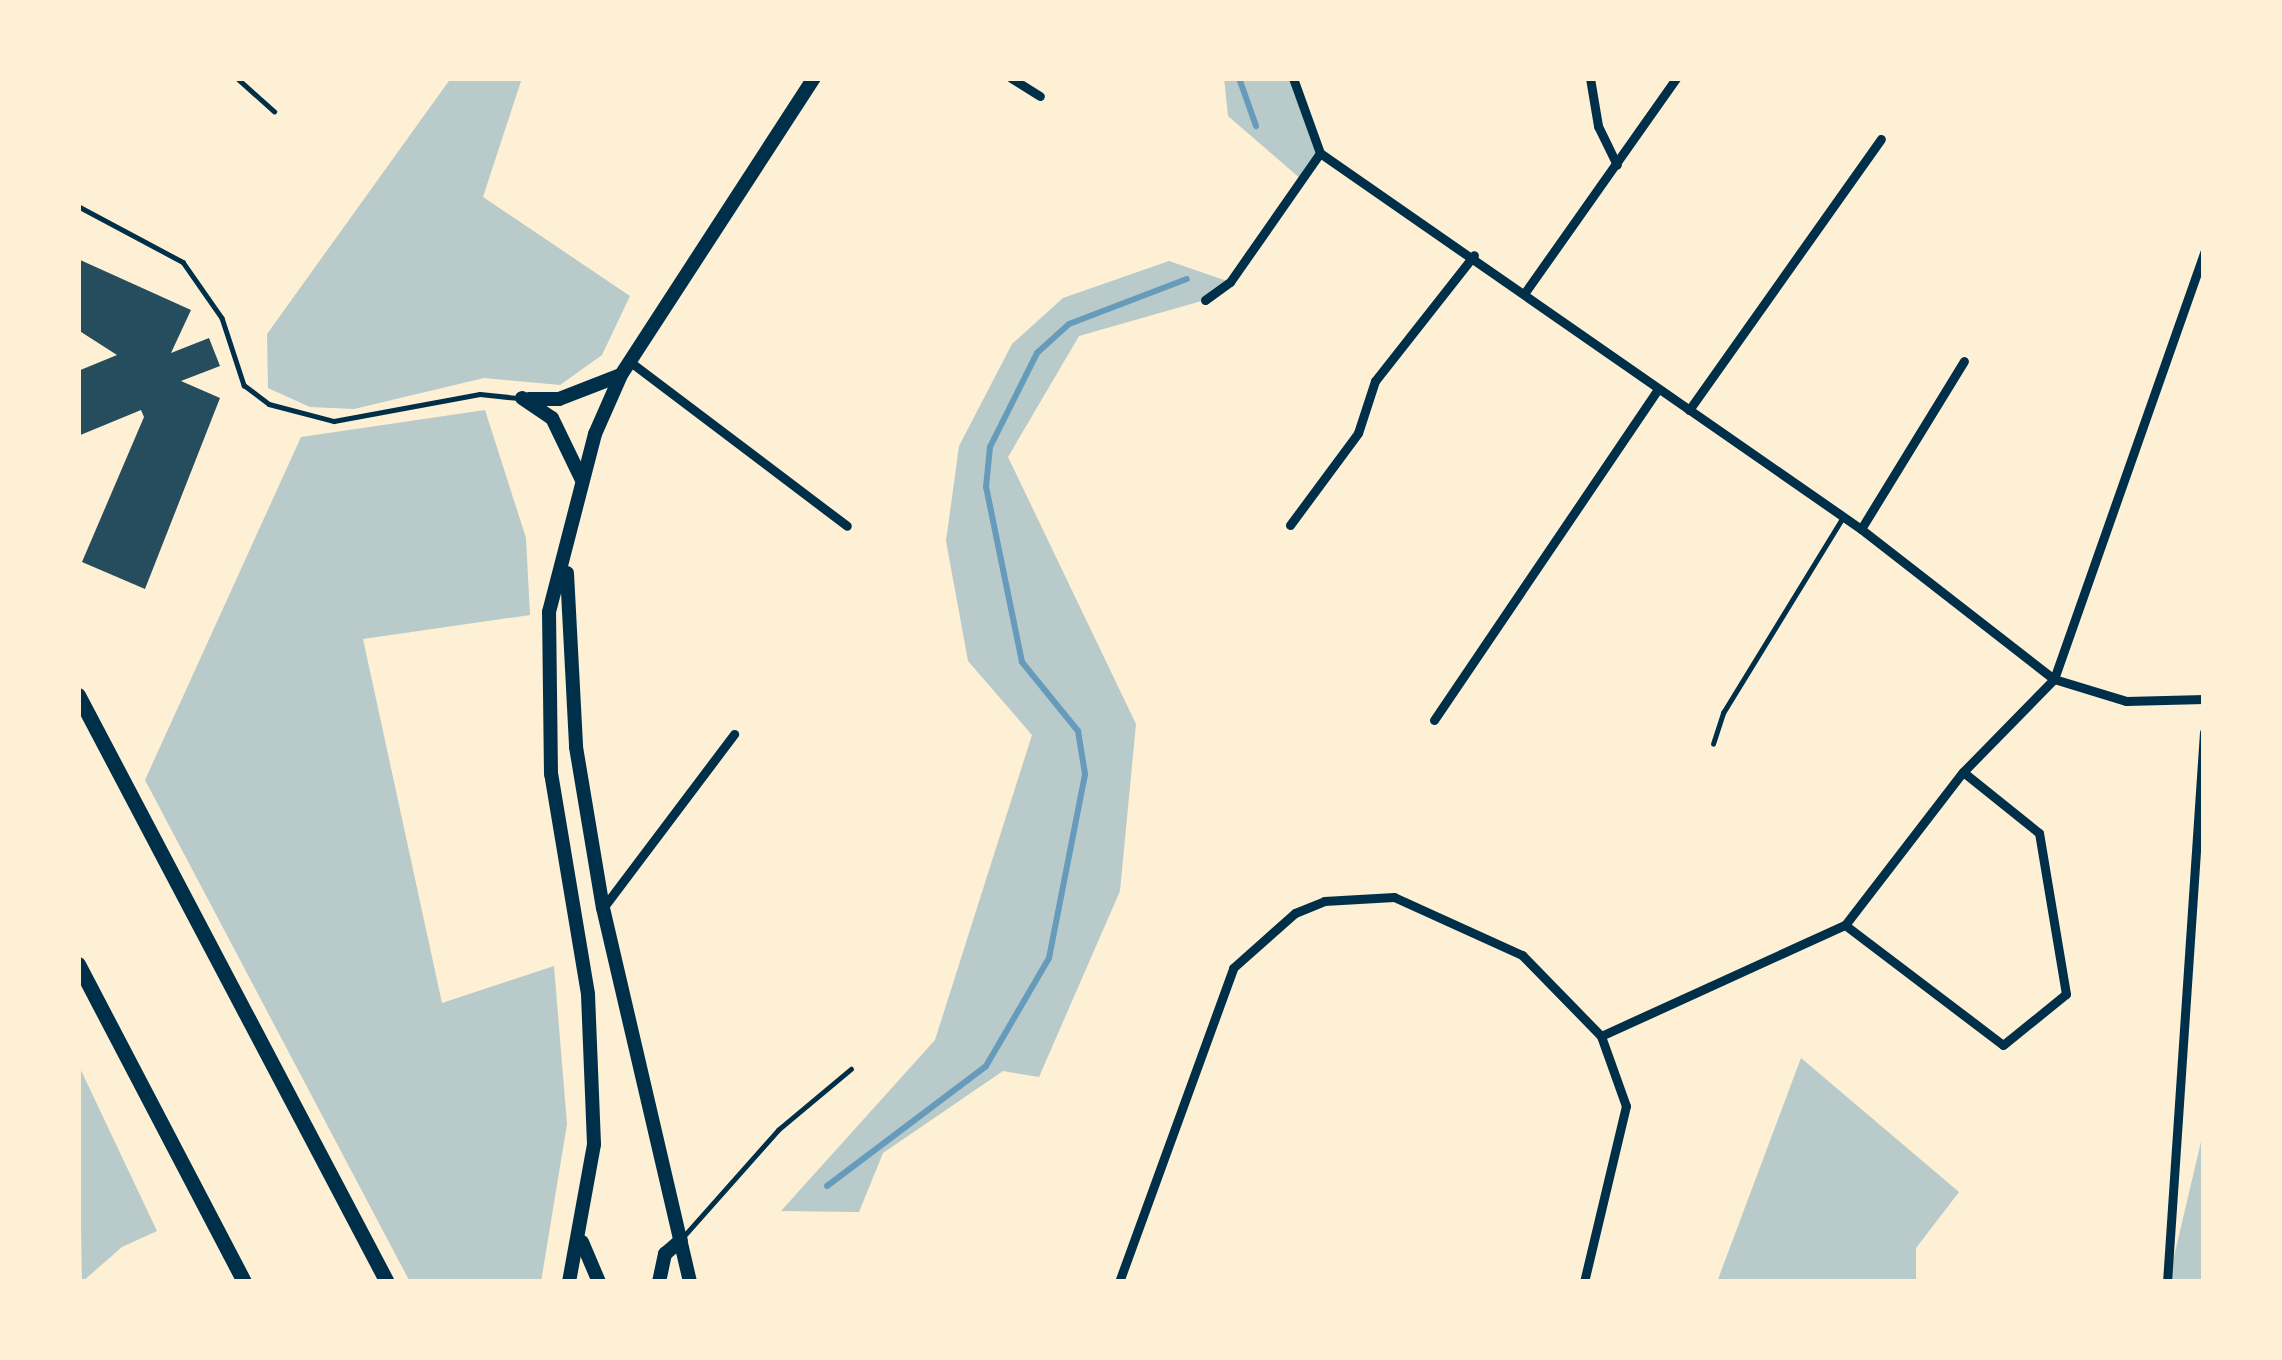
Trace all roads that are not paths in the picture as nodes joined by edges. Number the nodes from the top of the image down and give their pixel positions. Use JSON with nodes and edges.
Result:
{"nodes":[{"id":1,"x":237,"y":78,"type":"edge"},
{"id":2,"x":814,"y":78,"type":"edge"},
{"id":3,"x":1011,"y":78,"type":"edge"},
{"id":4,"x":1294,"y":78,"type":"edge"},
{"id":5,"x":1590,"y":78,"type":"edge"},
{"id":6,"x":1676,"y":78,"type":"edge"},
{"id":7,"x":1040,"y":97,"type":"dead end"},
{"id":8,"x":274,"y":111,"type":"dead end"},
{"id":9,"x":1881,"y":139,"type":"dead end"},
{"id":10,"x":1320,"y":153,"type":"junction"},
{"id":11,"x":1618,"y":165,"type":"junction"},
{"id":12,"x":78,"y":206,"type":"edge"},
{"id":13,"x":2204,"y":251,"type":"edge"},
{"id":14,"x":1474,"y":255,"type":"junction"},
{"id":15,"x":1526,"y":291,"type":"junction"},
{"id":16,"x":1205,"y":300,"type":"dead end"},
{"id":17,"x":1964,"y":361,"type":"dead end"},
{"id":18,"x":625,"y":368,"type":"junction"},
{"id":19,"x":1656,"y":392,"type":"junction"},
{"id":20,"x":522,"y":398,"type":"junction"},
{"id":21,"x":1690,"y":410,"type":"junction"},
{"id":22,"x":582,"y":480,"type":"junction"},
{"id":23,"x":1844,"y":517,"type":"junction"},
{"id":24,"x":1290,"y":525,"type":"dead end"},
{"id":25,"x":847,"y":526,"type":"dead end"},
{"id":26,"x":1861,"y":529,"type":"junction"},
{"id":27,"x":567,"y":562,"type":"junction"},
{"id":28,"x":2054,"y":679,"type":"junction"},
{"id":29,"x":78,"y":695,"type":"edge"},
{"id":30,"x":2204,"y":699,"type":"edge"},
{"id":31,"x":1434,"y":720,"type":"dead end"},
{"id":32,"x":2204,"y":731,"type":"edge"},
{"id":33,"x":734,"y":734,"type":"dead end"},
{"id":34,"x":1713,"y":744,"type":"dead end"},
{"id":35,"x":1963,"y":772,"type":"junction"},
{"id":36,"x":603,"y":908,"type":"junction"},
{"id":37,"x":1845,"y":926,"type":"junction"},
{"id":38,"x":78,"y":964,"type":"edge"},
{"id":39,"x":1601,"y":1036,"type":"junction"},
{"id":40,"x":851,"y":1070,"type":"dead end"},
{"id":41,"x":581,"y":1237,"type":"junction"},
{"id":42,"x":680,"y":1240,"type":"junction"},
{"id":43,"x":244,"y":1282,"type":"edge"},
{"id":44,"x":387,"y":1282,"type":"edge"},
{"id":45,"x":569,"y":1282,"type":"edge"},
{"id":46,"x":599,"y":1282,"type":"edge"},
{"id":47,"x":659,"y":1282,"type":"edge"},
{"id":48,"x":690,"y":1282,"type":"edge"},
{"id":49,"x":1119,"y":1282,"type":"edge"},
{"id":50,"x":1585,"y":1282,"type":"edge"},
{"id":51,"x":2167,"y":1282,"type":"edge"}],
"edges":[{"from":1,"to":8,"type":"lane"},
{"from":2,"to":18,"type":"main road"},
{"from":3,"to":7,"type":"street"},
{"from":4,"to":10,"type":"street"},
{"from":5,"to":11,"type":"street"},
{"from":6,"to":11,"type":"street"},
{"from":9,"to":21,"type":"street"},
{"from":10,"to":14,"type":"street"},
{"from":10,"to":16,"type":"street"},
{"from":11,"to":15,"type":"street"},
{"from":12,"to":20,"type":"lane"},
{"from":13,"to":28,"type":"street"},
{"from":14,"to":15,"type":"street"},
{"from":14,"to":24,"type":"street"},
{"from":15,"to":19,"type":"street"},
{"from":17,"to":26,"type":"street"},
{"from":18,"to":20,"type":"main road"},
{"from":18,"to":22,"type":"main road"},
{"from":18,"to":25,"type":"street"},
{"from":19,"to":21,"type":"street"},
{"from":19,"to":31,"type":"street"},
{"from":20,"to":22,"type":"main road"},
{"from":21,"to":23,"type":"street"},
{"from":22,"to":27,"type":"main road"},
{"from":23,"to":26,"type":"street"},
{"from":23,"to":34,"type":"lane"},
{"from":26,"to":28,"type":"street"},
{"from":27,"to":36,"type":"main road"},
{"from":27,"to":41,"type":"main road"},
{"from":28,"to":30,"type":"street"},
{"from":28,"to":35,"type":"street"},
{"from":29,"to":44,"type":"main road"},
{"from":32,"to":51,"type":"street"},
{"from":33,"to":36,"type":"street"},
{"from":35,"to":37,"type":"street"},
{"from":35,"to":37,"type":"street"},
{"from":36,"to":42,"type":"main road"},
{"from":37,"to":39,"type":"street"},
{"from":38,"to":43,"type":"main road"},
{"from":39,"to":49,"type":"street"},
{"from":39,"to":50,"type":"street"},
{"from":40,"to":42,"type":"lane"},
{"from":41,"to":45,"type":"main road"},
{"from":41,"to":46,"type":"main road"},
{"from":42,"to":47,"type":"main road"},
{"from":42,"to":48,"type":"main road"}]}
